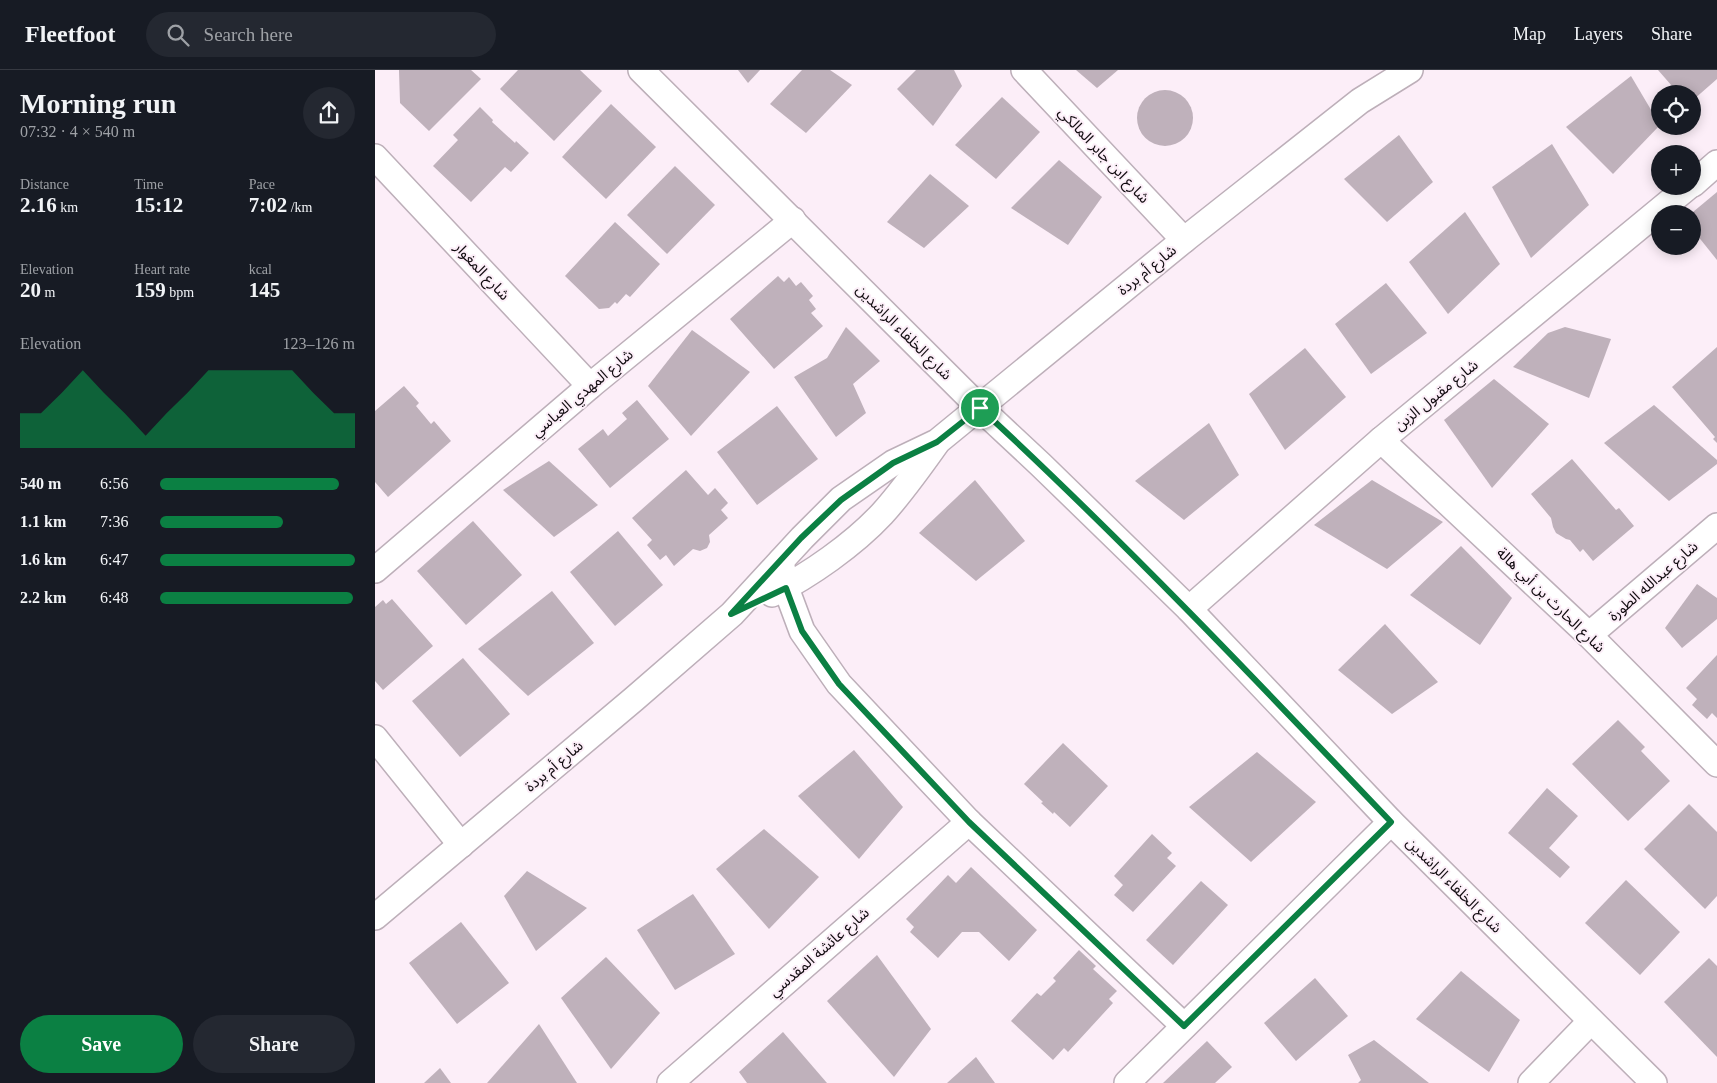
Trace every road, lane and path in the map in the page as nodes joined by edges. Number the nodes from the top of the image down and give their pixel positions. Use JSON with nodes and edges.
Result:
{"nodes":[{"id":1,"x":641,"y":70,"type":"edge"},
{"id":2,"x":1023,"y":70,"type":"edge"},
{"id":3,"x":1389,"y":70,"type":"edge"},
{"id":4,"x":1410,"y":70,"type":"edge"},
{"id":5,"x":1360,"y":101,"type":"junction"},
{"id":6,"x":375,"y":157,"type":"edge"},
{"id":7,"x":1717,"y":163,"type":"edge"},
{"id":8,"x":1701,"y":177,"type":"edge"},
{"id":9,"x":1678,"y":195,"type":"edge"},
{"id":10,"x":793,"y":220,"type":"junction"},
{"id":11,"x":1184,"y":240,"type":"junction"},
{"id":12,"x":589,"y":386,"type":"junction"},
{"id":13,"x":980,"y":408,"type":"junction"},
{"id":14,"x":1381,"y":440,"type":"junction"},
{"id":15,"x":937,"y":442,"type":"junction"},
{"id":16,"x":1717,"y":526,"type":"edge"},
{"id":17,"x":781,"y":561,"type":"junction"},
{"id":18,"x":375,"y":570,"type":"edge"},
{"id":19,"x":786,"y":588,"type":"junction"},
{"id":20,"x":1189,"y":609,"type":"junction"},
{"id":21,"x":731,"y":614,"type":"junction"},
{"id":22,"x":1589,"y":635,"type":"junction"},
{"id":23,"x":375,"y":738,"type":"edge"},
{"id":24,"x":1717,"y":764,"type":"edge"},
{"id":25,"x":969,"y":822,"type":"junction"},
{"id":26,"x":1391,"y":822,"type":"junction"},
{"id":27,"x":461,"y":845,"type":"junction"},
{"id":28,"x":375,"y":917,"type":"edge"},
{"id":29,"x":1591,"y":1021,"type":"junction"},
{"id":30,"x":1184,"y":1026,"type":"junction"},
{"id":31,"x":670,"y":1083,"type":"edge"},
{"id":32,"x":1127,"y":1083,"type":"edge"},
{"id":33,"x":1531,"y":1083,"type":"edge"},
{"id":34,"x":1654,"y":1083,"type":"edge"}],
"edges":[{"from":1,"to":10,"type":"street","name":"شارع الخلفاء الراشدين"},
{"from":2,"to":11,"type":"street","name":"شارع ابن جابر المالكي"},
{"from":3,"to":5,"type":"street","name":"شارع أم بردة"},
{"from":4,"to":5,"type":"street","name":"شارع أم بردة"},
{"from":5,"to":11,"type":"street","name":"شارع أم بردة"},
{"from":6,"to":12,"type":"street","name":"شارع المغوار"},
{"from":7,"to":8,"type":"street"},
{"from":9,"to":14,"type":"street","name":"شارع مقبول الزبن"},
{"from":10,"to":12,"type":"street","name":"شارع المهدي العباسي"},
{"from":10,"to":13,"type":"street","name":"شارع الخلفاء الراشدين"},
{"from":11,"to":13,"type":"street","name":"شارع أم بردة"},
{"from":12,"to":18,"type":"street","name":"شارع المهدي العباسي"},
{"from":13,"to":15,"type":"street","name":"شارع أم بردة"},
{"from":13,"to":20,"type":"street","name":"شارع الخلفاء الراشدين"},
{"from":14,"to":20,"type":"street","name":"شارع مقبول الزبن"},
{"from":14,"to":22,"type":"street","name":"شارع الحارث بن أبي هالة"},
{"from":15,"to":17,"type":"street","name":"شارع أم بردة"},
{"from":15,"to":19,"type":"street","name":"شارع أم بردة"},
{"from":16,"to":22,"type":"street","name":"شارع عبدالله الطورة"},
{"from":17,"to":19,"type":"street"},
{"from":17,"to":21,"type":"street","name":"شارع أم بردة"},
{"from":19,"to":21,"type":"street","name":"شارع أم بردة"},
{"from":19,"to":25,"type":"street"},
{"from":20,"to":26,"type":"street","name":"شارع الخلفاء الراشدين"},
{"from":21,"to":27,"type":"street","name":"شارع أم بردة"},
{"from":22,"to":24,"type":"street","name":"شارع الحارث بن أبي هالة"},
{"from":23,"to":27,"type":"street"},
{"from":25,"to":30,"type":"street"},
{"from":25,"to":31,"type":"street","name":"شارع عائشة المقدسي"},
{"from":26,"to":29,"type":"street","name":"شارع الخلفاء الراشدين"},
{"from":26,"to":30,"type":"street"},
{"from":27,"to":28,"type":"street","name":"شارع أم بردة"},
{"from":29,"to":33,"type":"street"},
{"from":29,"to":34,"type":"street","name":"شارع الخلفاء الراشدين"},
{"from":30,"to":32,"type":"street"}]}
